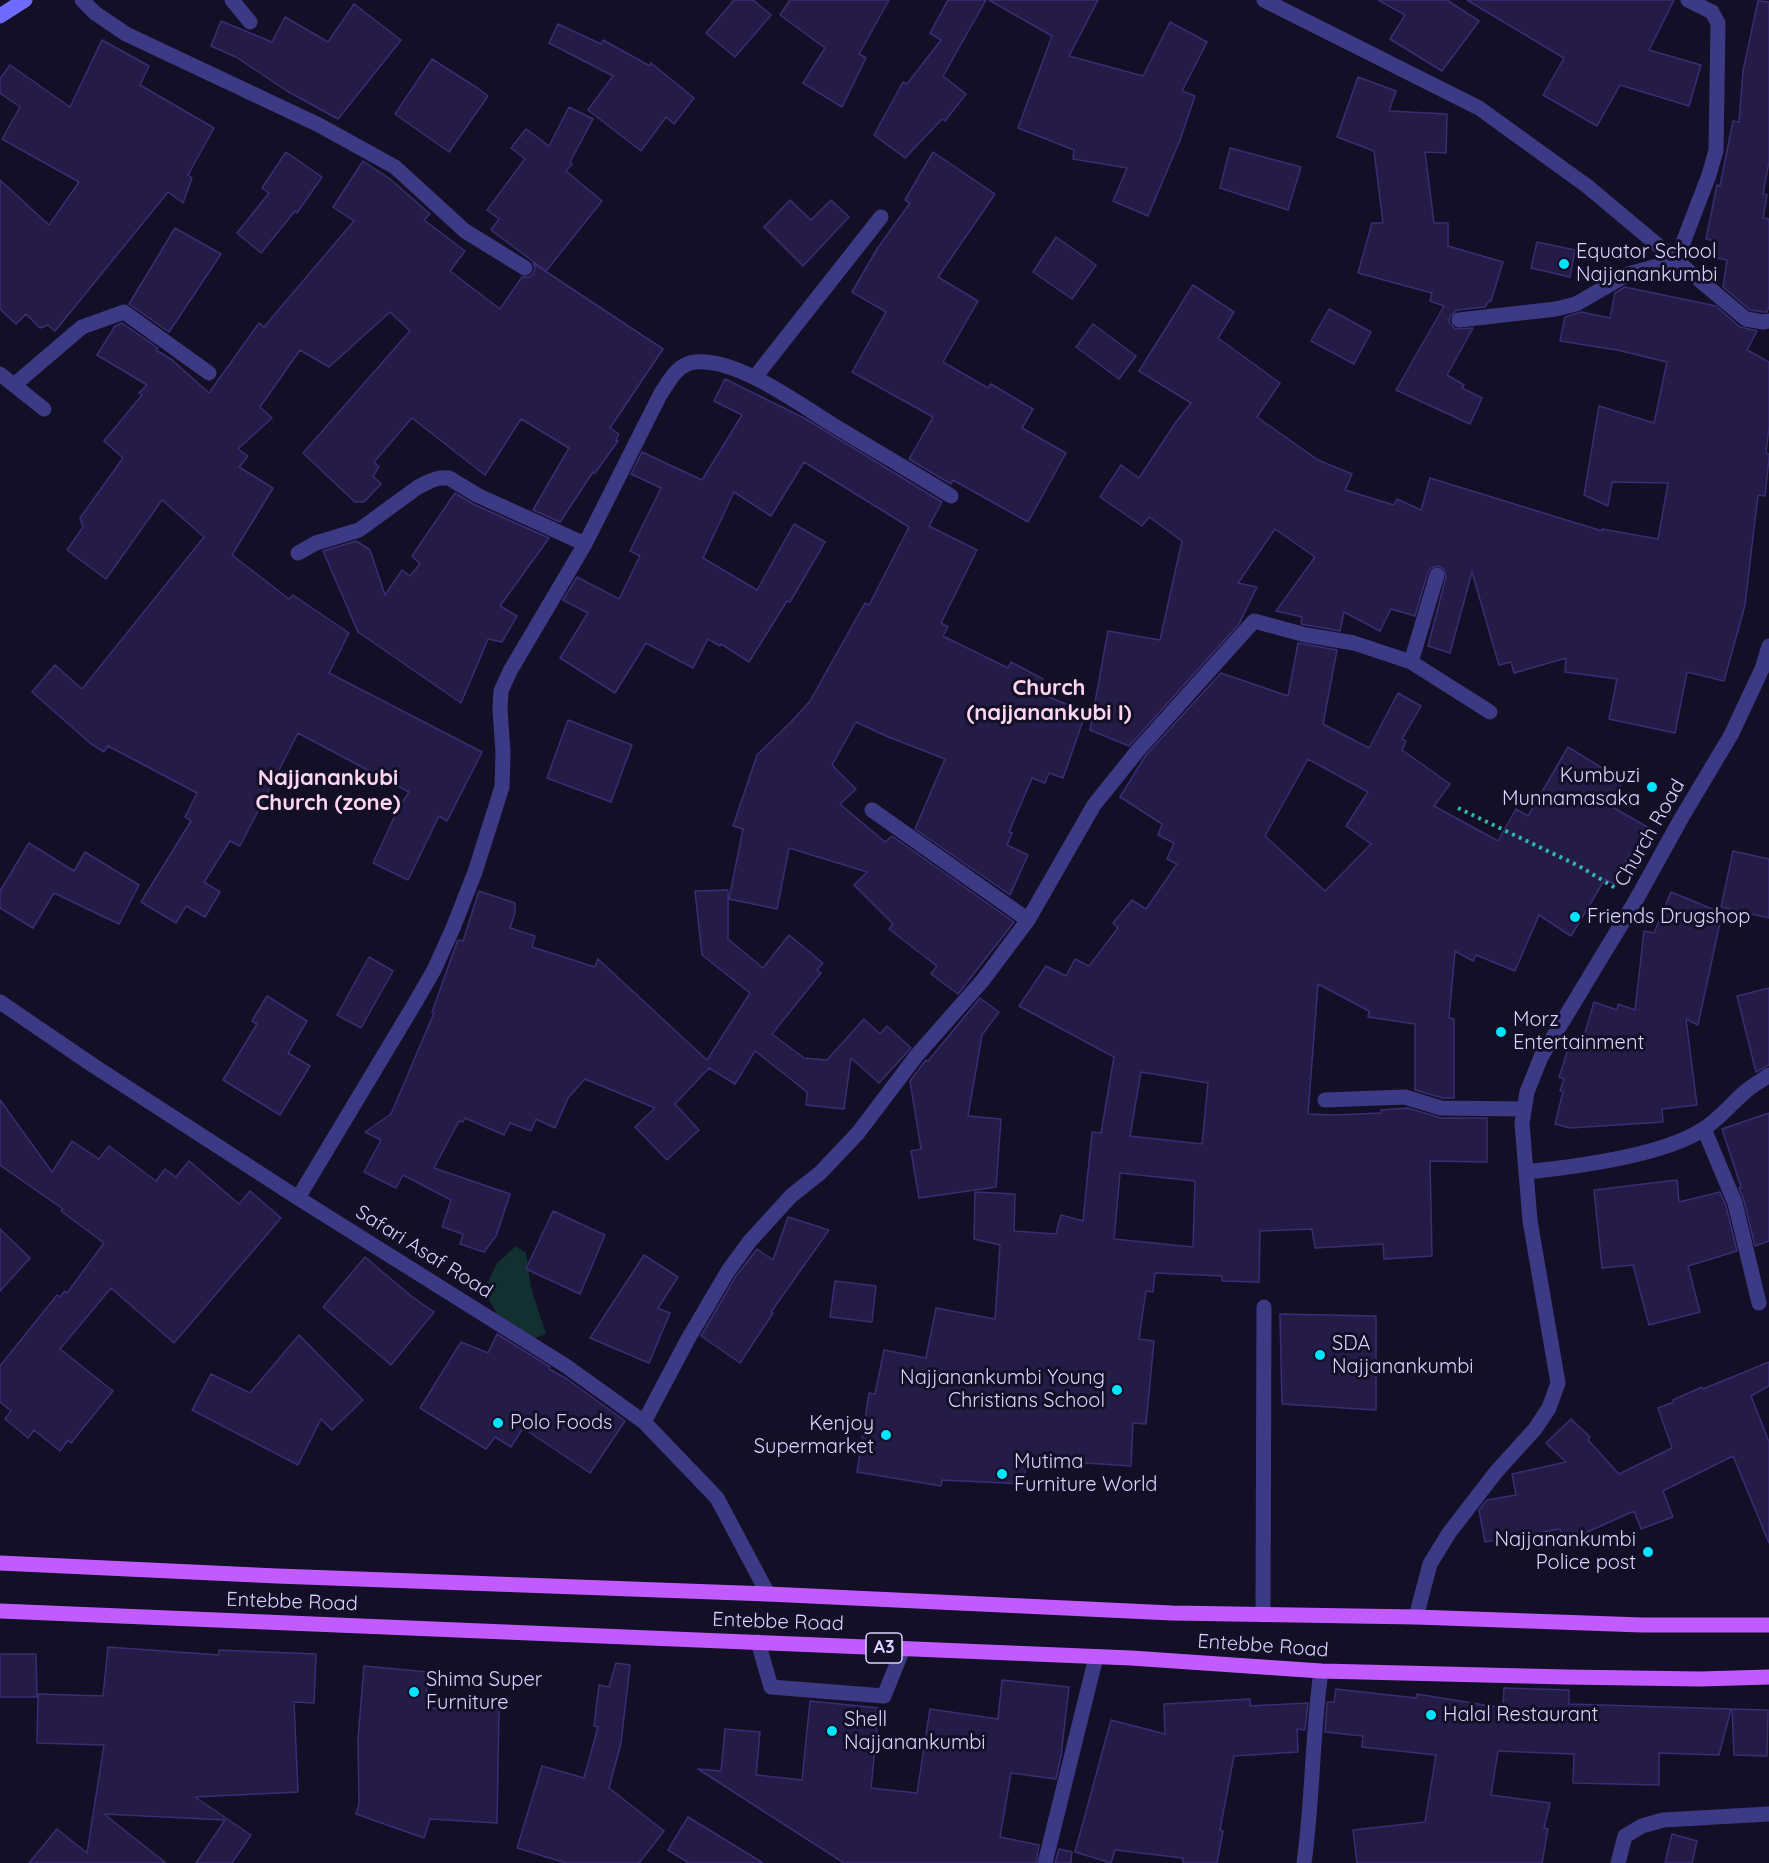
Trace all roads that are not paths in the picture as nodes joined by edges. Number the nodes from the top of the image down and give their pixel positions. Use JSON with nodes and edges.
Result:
{"nodes":[{"id":1,"x":26,"y":0,"type":"edge"},
{"id":2,"x":82,"y":0,"type":"edge"},
{"id":3,"x":232,"y":0,"type":"edge"},
{"id":4,"x":1264,"y":0,"type":"edge"},
{"id":5,"x":1688,"y":0,"type":"edge"},
{"id":6,"x":0,"y":16,"type":"edge"},
{"id":7,"x":250,"y":22,"type":"dead end"},
{"id":8,"x":881,"y":217,"type":"dead end"},
{"id":9,"x":1676,"y":261,"type":"junction"},
{"id":10,"x":525,"y":268,"type":"dead end"},
{"id":11,"x":1459,"y":320,"type":"dead end"},
{"id":12,"x":1769,"y":321,"type":"edge"},
{"id":13,"x":0,"y":374,"type":"edge"},
{"id":14,"x":209,"y":374,"type":"dead end"},
{"id":15,"x":755,"y":377,"type":"junction"},
{"id":16,"x":14,"y":385,"type":"junction"},
{"id":17,"x":44,"y":409,"type":"dead end"},
{"id":18,"x":951,"y":496,"type":"dead end"},
{"id":19,"x":585,"y":544,"type":"junction"},
{"id":20,"x":298,"y":553,"type":"dead end"},
{"id":21,"x":1437,"y":575,"type":"dead end"},
{"id":22,"x":1769,"y":646,"type":"edge"},
{"id":23,"x":1411,"y":663,"type":"junction"},
{"id":24,"x":1490,"y":712,"type":"dead end"},
{"id":25,"x":872,"y":810,"type":"dead end"},
{"id":26,"x":1028,"y":920,"type":"junction"},
{"id":27,"x":0,"y":1002,"type":"edge"},
{"id":28,"x":1769,"y":1076,"type":"edge"},
{"id":29,"x":1325,"y":1100,"type":"dead end"},
{"id":30,"x":1524,"y":1109,"type":"junction"},
{"id":31,"x":1704,"y":1129,"type":"junction"},
{"id":32,"x":1526,"y":1172,"type":"junction"},
{"id":33,"x":298,"y":1198,"type":"junction"},
{"id":34,"x":1759,"y":1303,"type":"dead end"},
{"id":35,"x":1264,"y":1307,"type":"dead end"},
{"id":36,"x":644,"y":1422,"type":"junction"},
{"id":37,"x":0,"y":1563,"type":"edge"},
{"id":38,"x":768,"y":1594,"type":"junction"},
{"id":39,"x":0,"y":1611,"type":"edge"},
{"id":40,"x":1263,"y":1615,"type":"junction"},
{"id":41,"x":1416,"y":1617,"type":"junction"},
{"id":42,"x":1769,"y":1625,"type":"edge"},
{"id":43,"x":758,"y":1642,"type":"junction"},
{"id":44,"x":903,"y":1649,"type":"junction"},
{"id":45,"x":1096,"y":1657,"type":"junction"},
{"id":46,"x":1321,"y":1671,"type":"junction"},
{"id":47,"x":1769,"y":1677,"type":"edge"},
{"id":48,"x":1769,"y":1814,"type":"edge"},
{"id":49,"x":1045,"y":1863,"type":"edge"},
{"id":50,"x":1304,"y":1863,"type":"edge"},
{"id":51,"x":1618,"y":1863,"type":"edge"}],
"edges":[{"from":1,"to":6,"type":"street"},
{"from":2,"to":10,"type":"street"},
{"from":3,"to":7,"type":"street"},
{"from":4,"to":9,"type":"street"},
{"from":5,"to":9,"type":"street"},
{"from":8,"to":15,"type":"street"},
{"from":9,"to":11,"type":"street"},
{"from":9,"to":12,"type":"street"},
{"from":13,"to":16,"type":"street"},
{"from":14,"to":16,"type":"street"},
{"from":15,"to":18,"type":"street"},
{"from":15,"to":19,"type":"street"},
{"from":16,"to":17,"type":"street"},
{"from":19,"to":20,"type":"street"},
{"from":19,"to":33,"type":"street"},
{"from":21,"to":23,"type":"street"},
{"from":22,"to":30,"type":"street","name":"Church Road"},
{"from":23,"to":24,"type":"street"},
{"from":23,"to":26,"type":"street"},
{"from":25,"to":26,"type":"street"},
{"from":26,"to":36,"type":"street"},
{"from":27,"to":33,"type":"street","name":"Safari Asaf Road"},
{"from":28,"to":31,"type":"street"},
{"from":29,"to":30,"type":"street"},
{"from":30,"to":32,"type":"street","name":"Church Road"},
{"from":31,"to":32,"type":"street"},
{"from":31,"to":34,"type":"street"},
{"from":32,"to":41,"type":"street","name":"Church Road"},
{"from":33,"to":36,"type":"street","name":"Safari Asaf Road"},
{"from":35,"to":40,"type":"street"},
{"from":36,"to":38,"type":"street","name":"Safari Asaf Road"},
{"from":37,"to":38,"type":"main road","name":"Entebbe Road"},
{"from":38,"to":40,"type":"main road","name":"Entebbe Road"},
{"from":39,"to":43,"type":"main road","name":"Entebbe Road","number":"A3"},
{"from":40,"to":41,"type":"main road","name":"Entebbe Road"},
{"from":41,"to":42,"type":"main road","name":"Entebbe Road"},
{"from":43,"to":44,"type":"main road","name":"Entebbe Road","number":"A3"},
{"from":43,"to":44,"type":"street"},
{"from":44,"to":45,"type":"main road","name":"Entebbe Road","number":"A3"},
{"from":45,"to":46,"type":"main road","name":"Entebbe Road","number":"A3"},
{"from":45,"to":49,"type":"street"},
{"from":46,"to":47,"type":"main road","name":"Entebbe Road","number":"A3"},
{"from":46,"to":50,"type":"street"},
{"from":48,"to":51,"type":"street"}]}
